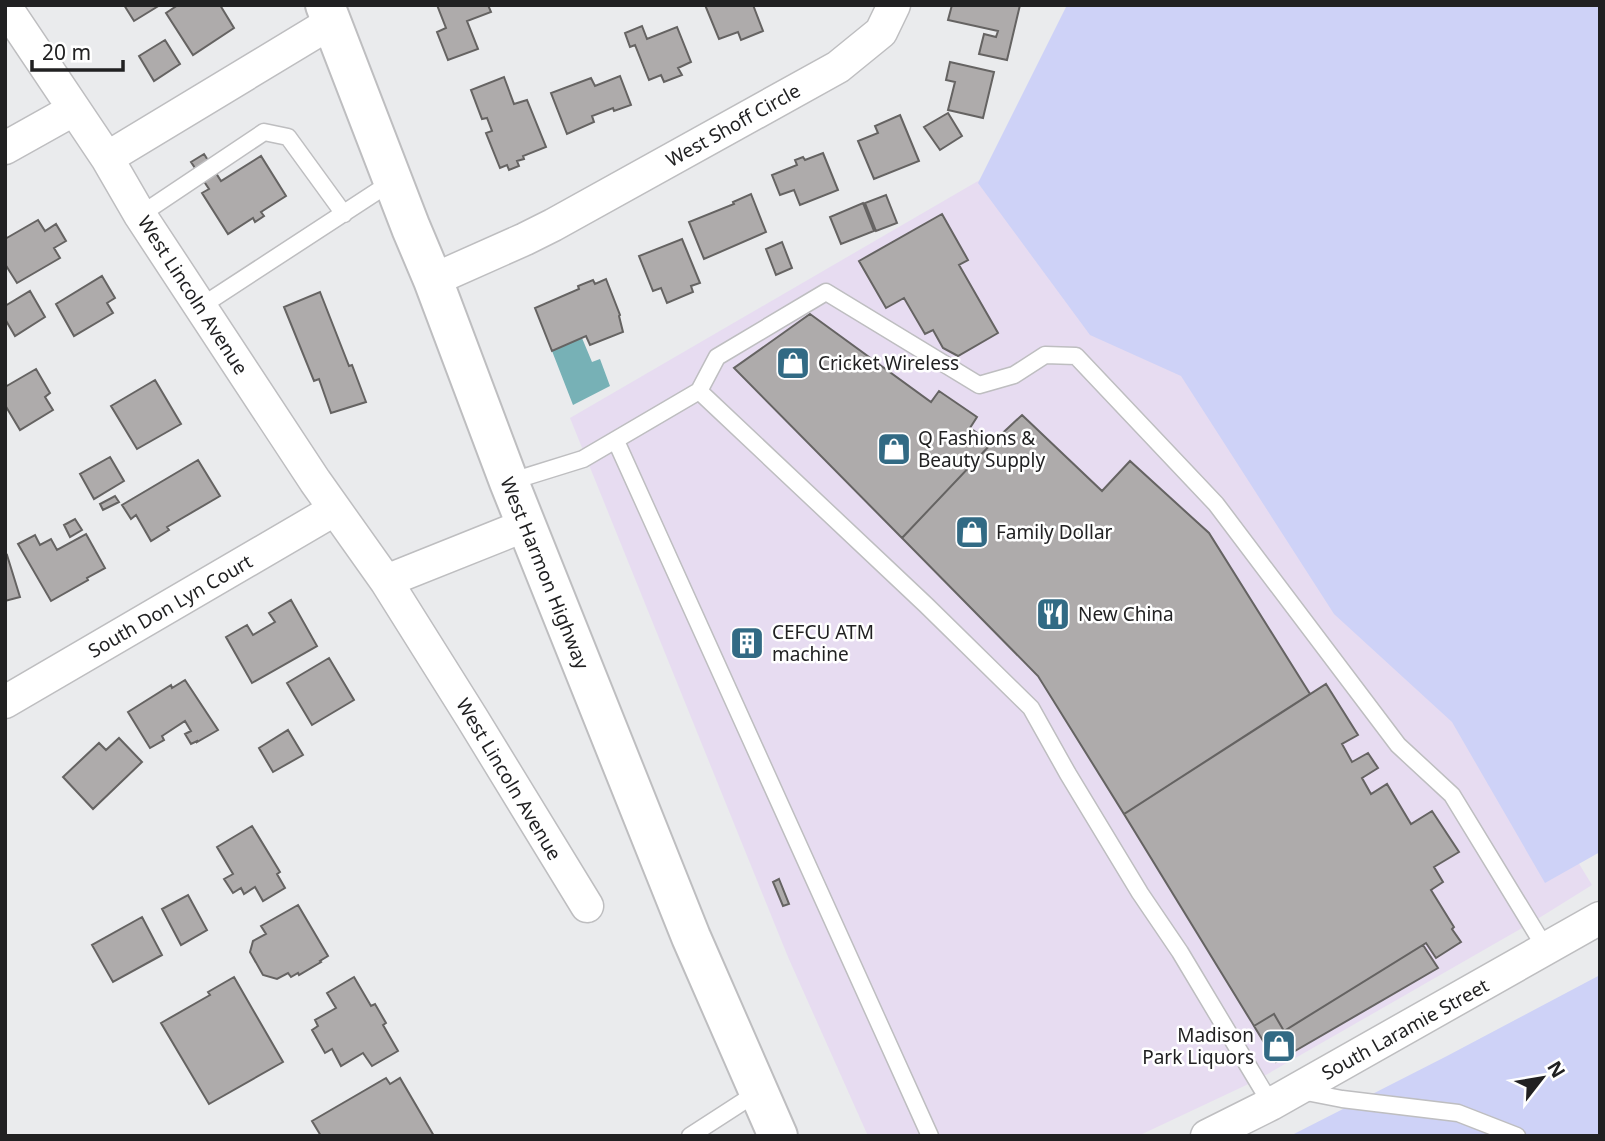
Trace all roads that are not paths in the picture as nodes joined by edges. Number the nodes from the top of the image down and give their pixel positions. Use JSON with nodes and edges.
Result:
{"nodes":[{"id":1,"x":894,"y":5,"type":"edge"},
{"id":2,"x":5,"y":6,"type":"edge"},
{"id":3,"x":329,"y":14,"type":"edge"},
{"id":4,"x":74,"y":110,"type":"junction"},
{"id":5,"x":5,"y":148,"type":"edge"},
{"id":6,"x":107,"y":158,"type":"junction"},
{"id":7,"x":393,"y":181,"type":"junction"},
{"id":8,"x":344,"y":214,"type":"junction"},
{"id":9,"x":140,"y":215,"type":"junction"},
{"id":10,"x":433,"y":280,"type":"junction"},
{"id":11,"x":200,"y":307,"type":"junction"},
{"id":12,"x":699,"y":391,"type":"junction"},
{"id":13,"x":616,"y":441,"type":"junction"},
{"id":14,"x":509,"y":482,"type":"junction"},
{"id":15,"x":334,"y":510,"type":"junction"},
{"id":16,"x":526,"y":525,"type":"junction"},
{"id":17,"x":386,"y":582,"type":"junction"},
{"id":18,"x":5,"y":702,"type":"edge"},
{"id":19,"x":587,"y":906,"type":"dead end"},
{"id":20,"x":1600,"y":918,"type":"edge"},
{"id":21,"x":1546,"y":949,"type":"junction"},
{"id":22,"x":758,"y":1092,"type":"junction"},
{"id":23,"x":1284,"y":1097,"type":"junction"},
{"id":24,"x":690,"y":1136,"type":"edge"},
{"id":25,"x":778,"y":1136,"type":"edge"},
{"id":26,"x":930,"y":1136,"type":"edge"},
{"id":27,"x":1208,"y":1136,"type":"edge"},
{"id":28,"x":1517,"y":1136,"type":"edge"}],
"edges":[{"from":1,"to":10,"type":"street","name":"West Shoff Circle"},
{"from":2,"to":4,"type":"street","name":"West Lincoln Avenue"},
{"from":3,"to":6,"type":"street"},
{"from":3,"to":7,"type":"main road","name":"West Harmon Highway"},
{"from":4,"to":5,"type":"street"},
{"from":4,"to":6,"type":"street","name":"West Lincoln Avenue"},
{"from":6,"to":9,"type":"street","name":"West Lincoln Avenue"},
{"from":7,"to":8,"type":"lane"},
{"from":7,"to":10,"type":"main road","name":"West Harmon Highway"},
{"from":8,"to":9,"type":"lane"},
{"from":8,"to":11,"type":"lane"},
{"from":9,"to":11,"type":"street","name":"West Lincoln Avenue"},
{"from":10,"to":14,"type":"main road","name":"West Harmon Highway"},
{"from":11,"to":15,"type":"street","name":"West Lincoln Avenue"},
{"from":12,"to":13,"type":"lane"},
{"from":12,"to":21,"type":"lane"},
{"from":12,"to":23,"type":"lane"},
{"from":13,"to":14,"type":"lane"},
{"from":13,"to":26,"type":"lane"},
{"from":14,"to":16,"type":"main road","name":"West Harmon Highway"},
{"from":15,"to":17,"type":"street","name":"West Lincoln Avenue"},
{"from":15,"to":18,"type":"street","name":"South Don Lyn Court"},
{"from":16,"to":17,"type":"street"},
{"from":16,"to":22,"type":"main road","name":"West Harmon Highway"},
{"from":17,"to":19,"type":"street","name":"West Lincoln Avenue"},
{"from":20,"to":21,"type":"street","name":"South Laramie Street"},
{"from":21,"to":23,"type":"street","name":"South Laramie Street"},
{"from":22,"to":24,"type":"lane"},
{"from":22,"to":25,"type":"main road","name":"West Harmon Highway"},
{"from":23,"to":27,"type":"street","name":"South Laramie Street"},
{"from":23,"to":28,"type":"lane"}]}
